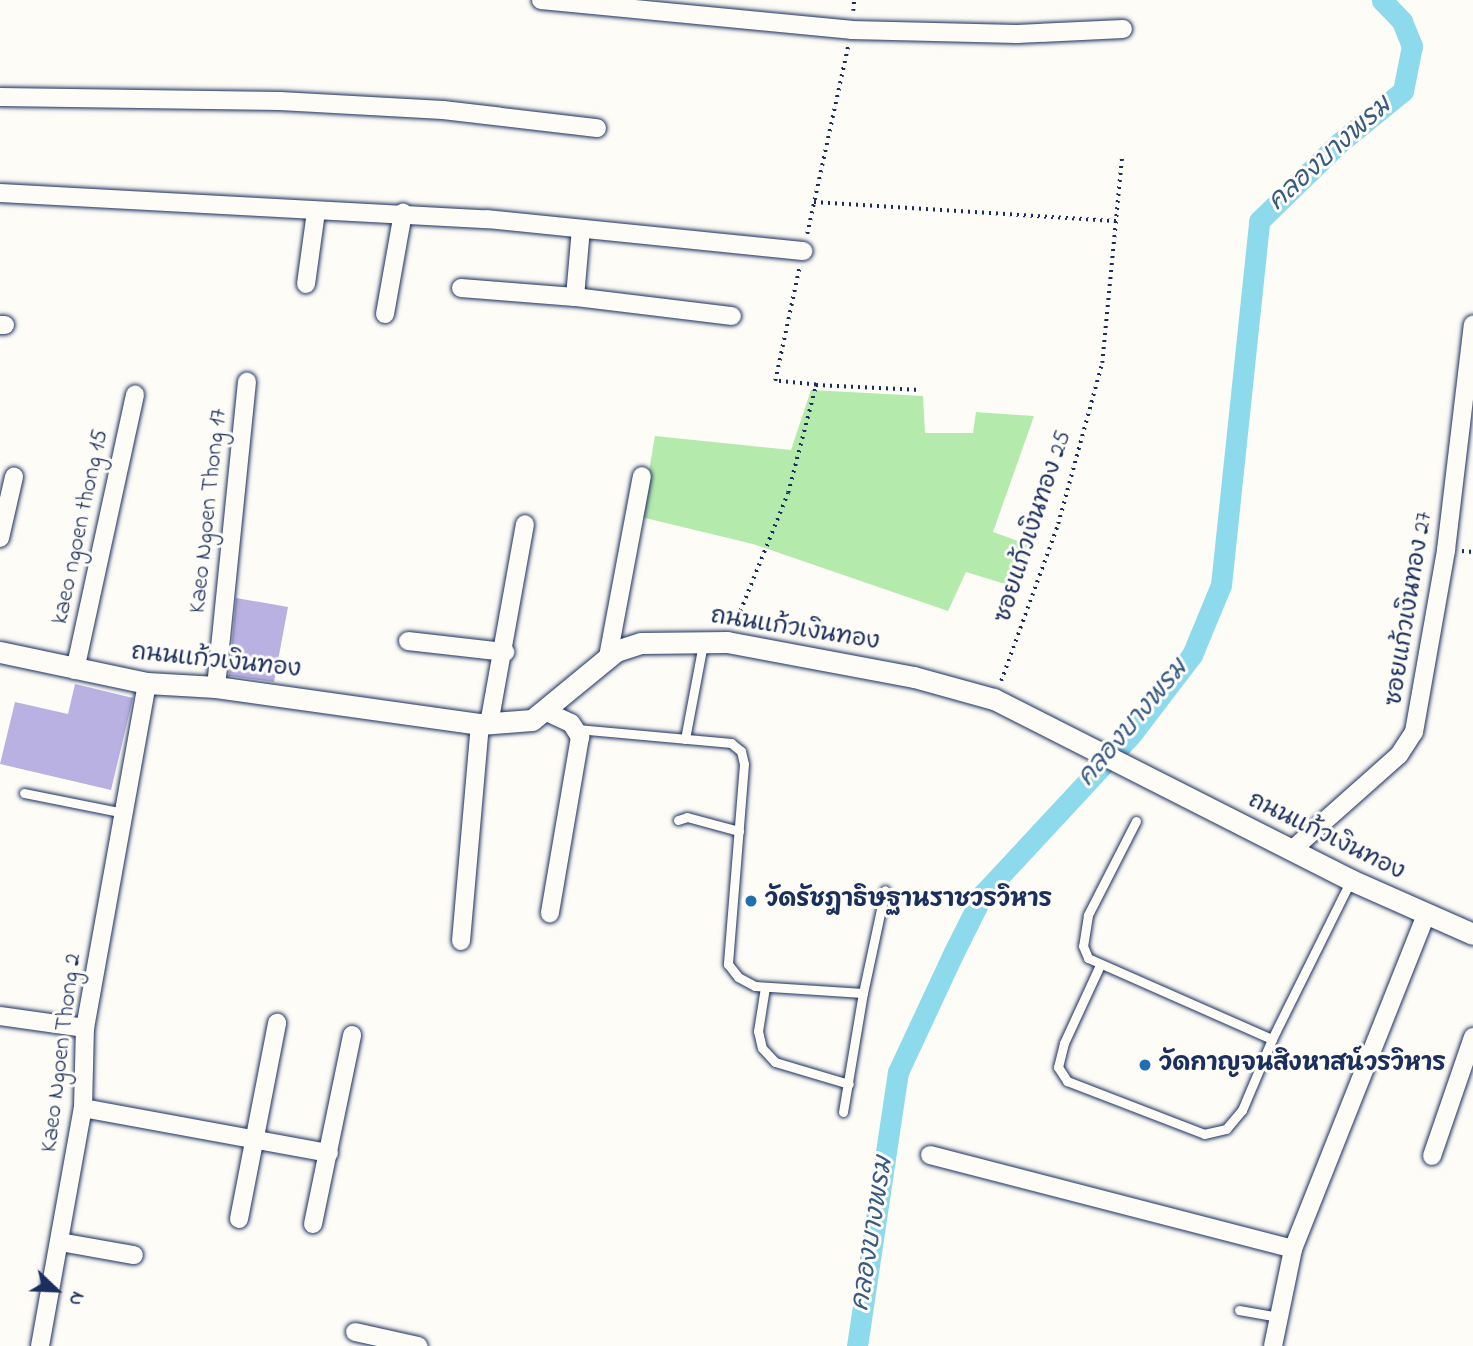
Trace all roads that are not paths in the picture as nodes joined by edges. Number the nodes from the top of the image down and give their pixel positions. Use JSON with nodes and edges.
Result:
{"nodes":[{"id":1,"x":541,"y":0,"type":"edge"},
{"id":2,"x":1123,"y":29,"type":"dead end"},
{"id":3,"x":0,"y":97,"type":"edge"},
{"id":4,"x":597,"y":128,"type":"dead end"},
{"id":5,"x":0,"y":193,"type":"edge"},
{"id":6,"x":316,"y":212,"type":"junction"},
{"id":7,"x":403,"y":213,"type":"junction"},
{"id":8,"x":581,"y":229,"type":"junction"},
{"id":9,"x":803,"y":251,"type":"road end"},
{"id":10,"x":306,"y":284,"type":"dead end"},
{"id":11,"x":461,"y":288,"type":"dead end"},
{"id":12,"x":575,"y":297,"type":"junction"},
{"id":13,"x":385,"y":314,"type":"dead end"},
{"id":14,"x":732,"y":316,"type":"dead end"},
{"id":15,"x":1473,"y":325,"type":"edge"},
{"id":16,"x":247,"y":382,"type":"dead end"},
{"id":17,"x":135,"y":394,"type":"dead end"},
{"id":18,"x":642,"y":475,"type":"dead end"},
{"id":19,"x":14,"y":477,"type":"dead end"},
{"id":20,"x":525,"y":524,"type":"dead end"},
{"id":21,"x":0,"y":537,"type":"edge"},
{"id":22,"x":408,"y":641,"type":"dead end"},
{"id":23,"x":704,"y":641,"type":"junction"},
{"id":24,"x":0,"y":652,"type":"edge"},
{"id":25,"x":505,"y":652,"type":"junction"},
{"id":26,"x":608,"y":657,"type":"junction"},
{"id":27,"x":75,"y":670,"type":"junction"},
{"id":28,"x":147,"y":683,"type":"junction"},
{"id":29,"x":216,"y":687,"type":"junction"},
{"id":30,"x":547,"y":712,"type":"junction"},
{"id":31,"x":484,"y":724,"type":"junction"},
{"id":32,"x":577,"y":729,"type":"junction"},
{"id":33,"x":685,"y":739,"type":"junction"},
{"id":34,"x":24,"y":793,"type":"dead end"},
{"id":35,"x":124,"y":813,"type":"junction"},
{"id":36,"x":678,"y":820,"type":"dead end"},
{"id":37,"x":1136,"y":821,"type":"dead end"},
{"id":38,"x":738,"y":831,"type":"junction"},
{"id":39,"x":1292,"y":850,"type":"junction"},
{"id":40,"x":1351,"y":880,"type":"junction"},
{"id":41,"x":885,"y":890,"type":"dead end"},
{"id":42,"x":550,"y":913,"type":"dead end"},
{"id":43,"x":1426,"y":915,"type":"junction"},
{"id":44,"x":1473,"y":934,"type":"edge"},
{"id":45,"x":461,"y":941,"type":"dead end"},
{"id":46,"x":1100,"y":965,"type":"junction"},
{"id":47,"x":765,"y":987,"type":"junction"},
{"id":48,"x":863,"y":993,"type":"junction"},
{"id":49,"x":0,"y":1016,"type":"edge"},
{"id":50,"x":277,"y":1023,"type":"dead end"},
{"id":51,"x":85,"y":1028,"type":"junction"},
{"id":52,"x":352,"y":1035,"type":"dead end"},
{"id":53,"x":1473,"y":1037,"type":"edge"},
{"id":54,"x":1272,"y":1039,"type":"junction"},
{"id":55,"x":849,"y":1084,"type":"junction"},
{"id":56,"x":83,"y":1108,"type":"junction"},
{"id":57,"x":843,"y":1112,"type":"dead end"},
{"id":58,"x":256,"y":1140,"type":"junction"},
{"id":59,"x":329,"y":1153,"type":"junction"},
{"id":60,"x":930,"y":1156,"type":"dead end"},
{"id":61,"x":1432,"y":1156,"type":"dead end"},
{"id":62,"x":239,"y":1219,"type":"dead end"},
{"id":63,"x":313,"y":1224,"type":"dead end"},
{"id":64,"x":60,"y":1242,"type":"junction"},
{"id":65,"x":1293,"y":1249,"type":"junction"},
{"id":66,"x":135,"y":1255,"type":"dead end"},
{"id":67,"x":1239,"y":1310,"type":"dead end"},
{"id":68,"x":1278,"y":1317,"type":"junction"},
{"id":69,"x":355,"y":1332,"type":"dead end"},
{"id":70,"x":40,"y":1346,"type":"edge"},
{"id":71,"x":415,"y":1346,"type":"edge"},
{"id":72,"x":1273,"y":1346,"type":"edge"}],
"edges":[{"from":1,"to":2,"type":"street"},
{"from":3,"to":4,"type":"street"},
{"from":5,"to":6,"type":"street"},
{"from":6,"to":7,"type":"street"},
{"from":6,"to":10,"type":"street"},
{"from":7,"to":8,"type":"street"},
{"from":7,"to":13,"type":"street"},
{"from":8,"to":9,"type":"street"},
{"from":8,"to":12,"type":"street"},
{"from":11,"to":12,"type":"street"},
{"from":12,"to":14,"type":"street"},
{"from":15,"to":39,"type":"street","name":"ซอยแก้วเงินทอง 27"},
{"from":16,"to":29,"type":"street","name":"Kaeo Ngoen Thong 17"},
{"from":17,"to":27,"type":"street","name":"kaeo ngoen thong 15"},
{"from":18,"to":26,"type":"street"},
{"from":19,"to":21,"type":"street"},
{"from":20,"to":25,"type":"street"},
{"from":22,"to":25,"type":"street"},
{"from":23,"to":26,"type":"street","name":"ถนนแก้วเงินทอง"},
{"from":23,"to":33,"type":"lane"},
{"from":23,"to":39,"type":"street","name":"ถนนแก้วเงินทอง"},
{"from":24,"to":27,"type":"street","name":"ถนนแก้วเงินทอง"},
{"from":25,"to":31,"type":"street"},
{"from":26,"to":30,"type":"street","name":"ถนนแก้วเงินทอง"},
{"from":27,"to":28,"type":"street","name":"ถนนแก้วเงินทอง"},
{"from":28,"to":29,"type":"street","name":"ถนนแก้วเงินทอง"},
{"from":28,"to":35,"type":"street","name":"Kaeo Ngoen Thong 2"},
{"from":29,"to":31,"type":"street","name":"ถนนแก้วเงินทอง"},
{"from":30,"to":31,"type":"street","name":"ถนนแก้วเงินทอง"},
{"from":30,"to":32,"type":"street"},
{"from":31,"to":45,"type":"street"},
{"from":32,"to":33,"type":"lane"},
{"from":32,"to":42,"type":"street"},
{"from":33,"to":38,"type":"lane"},
{"from":34,"to":35,"type":"lane"},
{"from":35,"to":51,"type":"street","name":"Kaeo Ngoen Thong 2"},
{"from":36,"to":38,"type":"lane"},
{"from":37,"to":46,"type":"lane"},
{"from":38,"to":47,"type":"lane"},
{"from":39,"to":40,"type":"street","name":"ถนนแก้วเงินทอง"},
{"from":40,"to":43,"type":"street","name":"ถนนแก้วเงินทอง"},
{"from":40,"to":54,"type":"lane"},
{"from":41,"to":48,"type":"lane"},
{"from":43,"to":44,"type":"street","name":"ถนนแก้วเงินทอง"},
{"from":43,"to":65,"type":"street"},
{"from":46,"to":54,"type":"lane"},
{"from":46,"to":54,"type":"lane"},
{"from":47,"to":48,"type":"lane"},
{"from":47,"to":55,"type":"lane"},
{"from":48,"to":55,"type":"lane"},
{"from":49,"to":51,"type":"street"},
{"from":50,"to":58,"type":"street"},
{"from":51,"to":56,"type":"street","name":"Kaeo Ngoen Thong 2"},
{"from":52,"to":59,"type":"street"},
{"from":53,"to":61,"type":"street"},
{"from":55,"to":57,"type":"lane"},
{"from":56,"to":58,"type":"street"},
{"from":56,"to":64,"type":"street","name":"Kaeo Ngoen Thong 2"},
{"from":58,"to":59,"type":"street"},
{"from":58,"to":62,"type":"street"},
{"from":59,"to":63,"type":"street"},
{"from":60,"to":65,"type":"street"},
{"from":64,"to":66,"type":"street"},
{"from":64,"to":70,"type":"street","name":"Kaeo Ngoen Thong 2"},
{"from":65,"to":68,"type":"street"},
{"from":67,"to":68,"type":"lane"},
{"from":68,"to":72,"type":"street"},
{"from":69,"to":71,"type":"street"}]}
